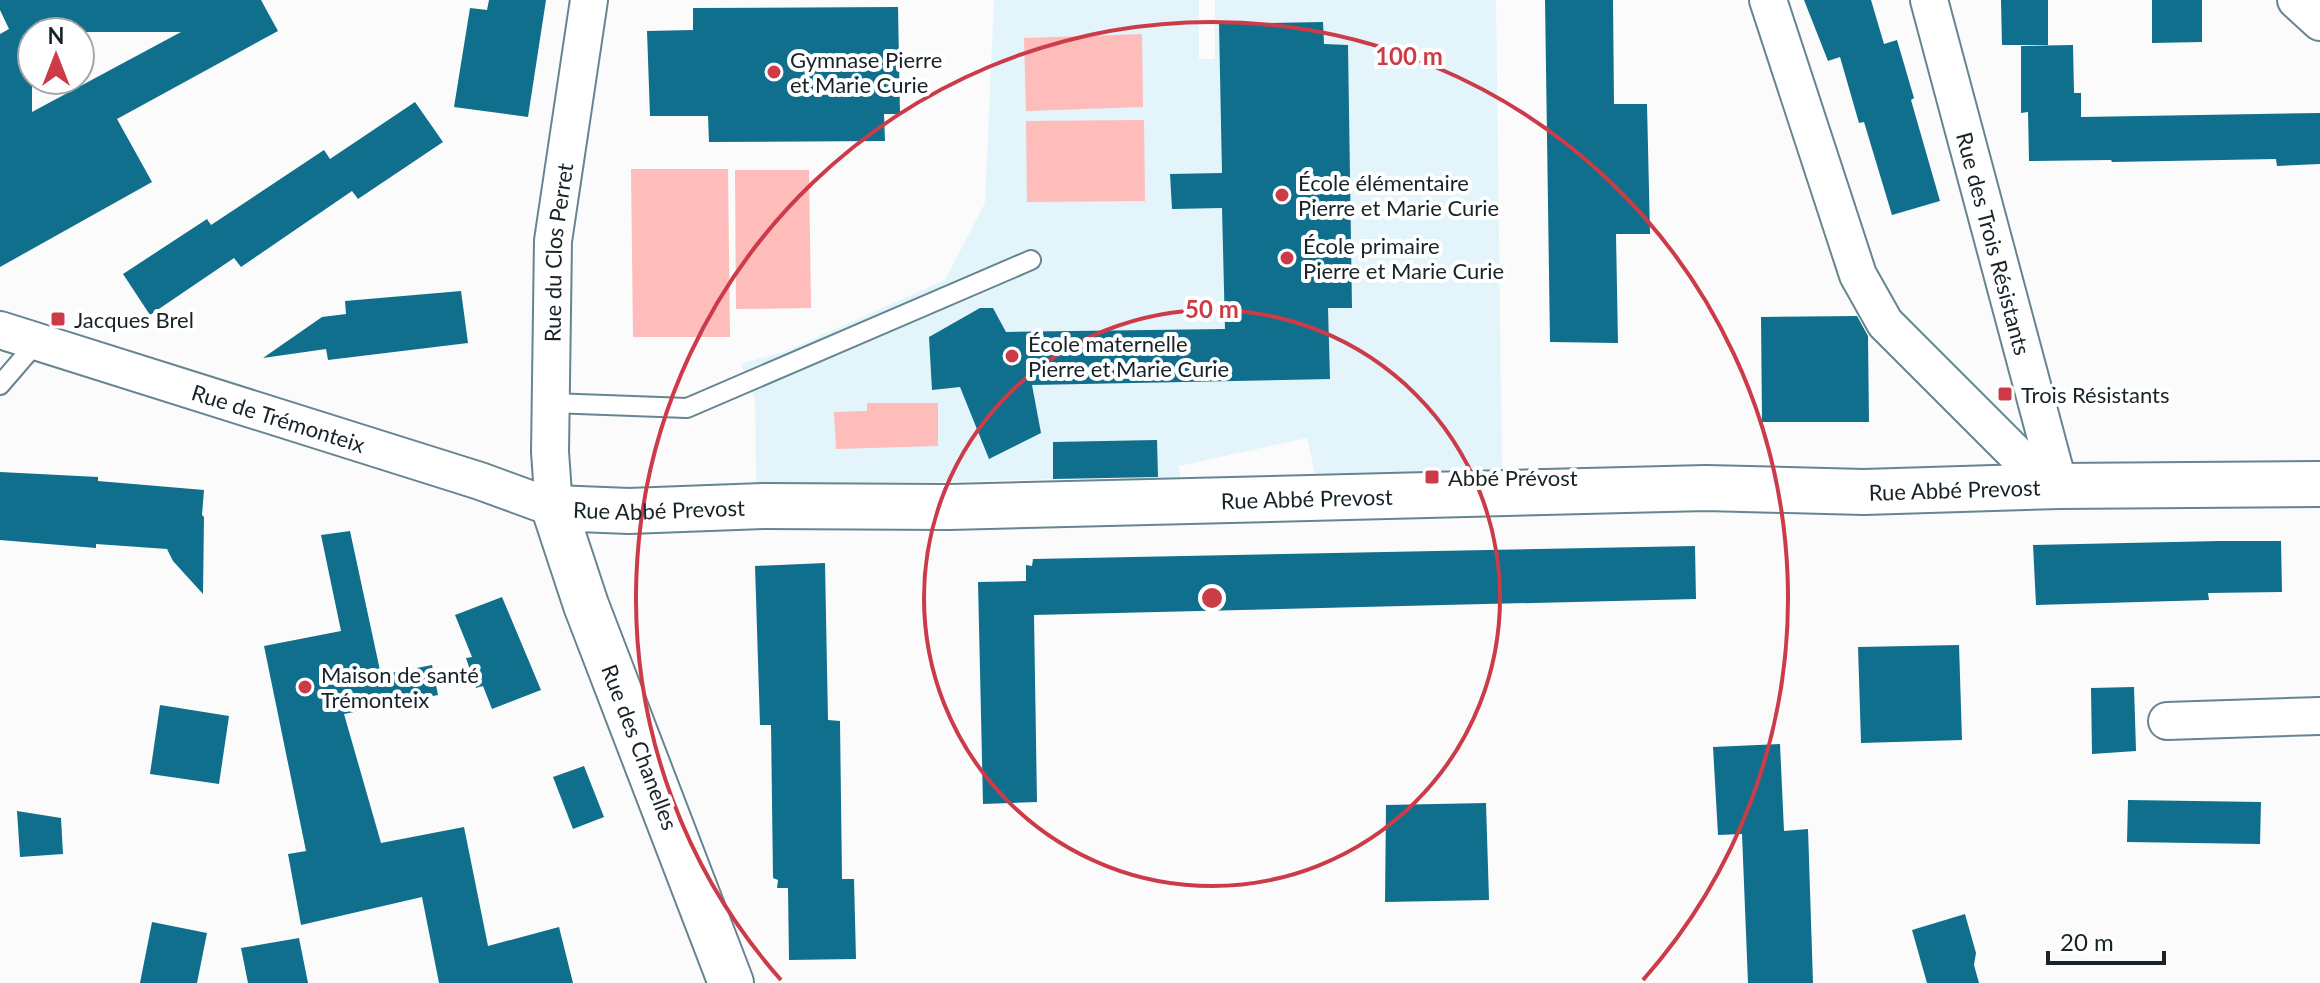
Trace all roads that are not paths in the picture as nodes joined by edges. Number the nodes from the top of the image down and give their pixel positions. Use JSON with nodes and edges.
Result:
{"nodes":[{"id":1,"x":589,"y":0,"type":"edge"},
{"id":2,"x":1768,"y":0,"type":"edge"},
{"id":3,"x":1929,"y":0,"type":"edge"},
{"id":4,"x":2296,"y":0,"type":"edge"},
{"id":5,"x":2320,"y":22,"type":"edge"},
{"id":6,"x":1031,"y":260,"type":"dead end"},
{"id":7,"x":0,"y":330,"type":"edge"},
{"id":8,"x":37,"y":342,"type":"junction"},
{"id":9,"x":0,"y":385,"type":"edge"},
{"id":10,"x":551,"y":403,"type":"junction"},
{"id":11,"x":2320,"y":484,"type":"edge"},
{"id":12,"x":2059,"y":486,"type":"junction"},
{"id":13,"x":554,"y":508,"type":"junction"},
{"id":14,"x":2320,"y":716,"type":"edge"},
{"id":15,"x":2167,"y":721,"type":"dead end"},
{"id":16,"x":731,"y":983,"type":"edge"}],
"edges":[{"from":1,"to":10,"type":"street","name":"Rue du Clos Perret"},
{"from":2,"to":12,"type":"street","name":"Rue Abbé Prevost"},
{"from":3,"to":12,"type":"street","name":"Rue des Trois Résistants"},
{"from":4,"to":5,"type":"street"},
{"from":6,"to":10,"type":"lane"},
{"from":7,"to":8,"type":"street","name":"Rue de Trémonteix"},
{"from":8,"to":9,"type":"lane"},
{"from":8,"to":13,"type":"street","name":"Rue de Trémonteix"},
{"from":10,"to":13,"type":"street","name":"Rue du Clos Perret"},
{"from":11,"to":12,"type":"street","name":"Rue Abbé Prevost"},
{"from":12,"to":13,"type":"street","name":"Rue Abbé Prevost"},
{"from":13,"to":16,"type":"street","name":"Rue des Chanelles"},
{"from":14,"to":15,"type":"street"}]}
